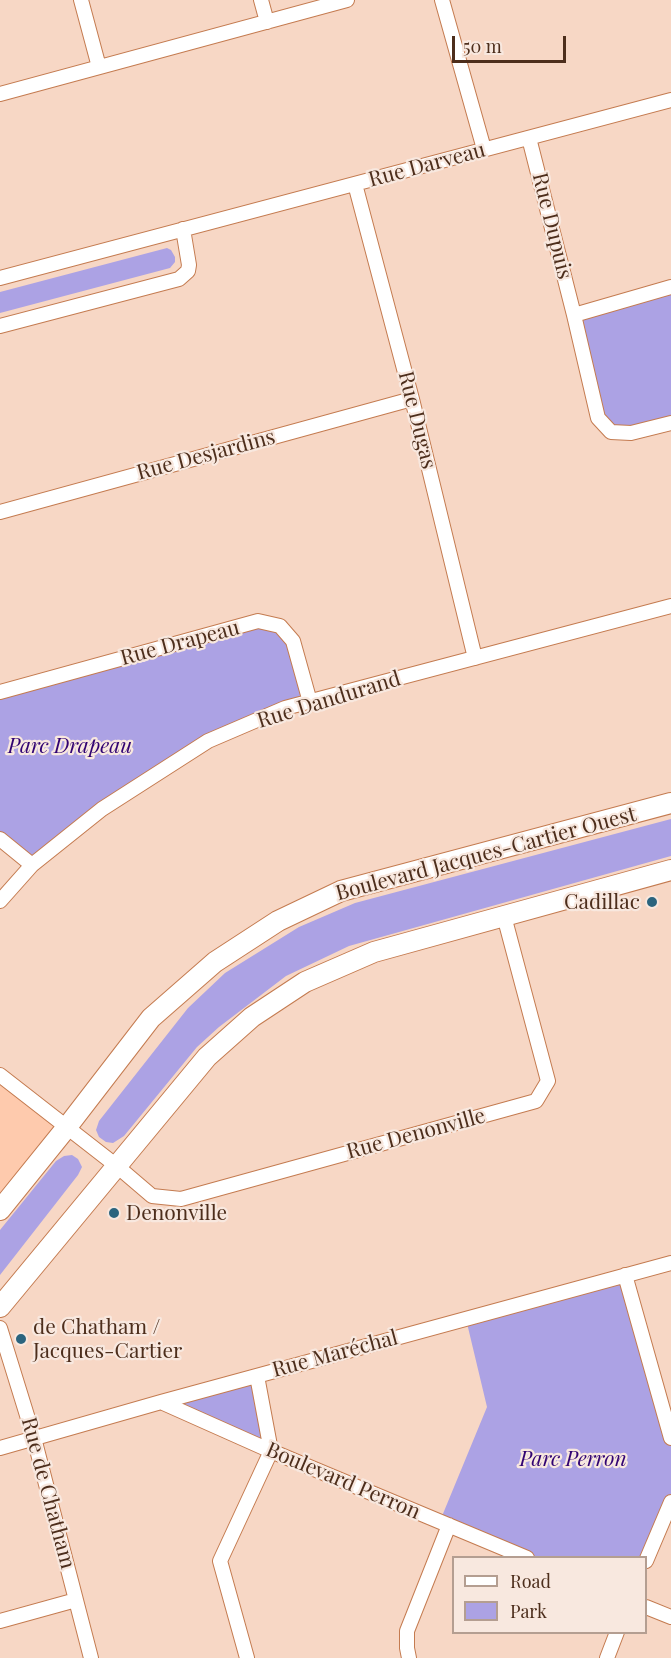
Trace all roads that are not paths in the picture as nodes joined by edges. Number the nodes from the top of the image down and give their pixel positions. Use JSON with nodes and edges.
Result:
{"nodes":[{"id":1,"x":81,"y":0,"type":"edge"},
{"id":2,"x":261,"y":0,"type":"edge"},
{"id":3,"x":347,"y":0,"type":"edge"},
{"id":4,"x":442,"y":0,"type":"edge"},
{"id":5,"x":267,"y":22,"type":"junction"},
{"id":6,"x":99,"y":67,"type":"junction"},
{"id":7,"x":0,"y":94,"type":"edge"},
{"id":8,"x":671,"y":100,"type":"edge"},
{"id":9,"x":529,"y":138,"type":"junction"},
{"id":10,"x":484,"y":150,"type":"junction"},
{"id":11,"x":355,"y":184,"type":"junction"},
{"id":12,"x":183,"y":229,"type":"junction"},
{"id":13,"x":0,"y":278,"type":"edge"},
{"id":14,"x":671,"y":287,"type":"edge"},
{"id":15,"x":574,"y":315,"type":"junction"},
{"id":16,"x":0,"y":326,"type":"edge"},
{"id":17,"x":412,"y":399,"type":"junction"},
{"id":18,"x":671,"y":423,"type":"edge"},
{"id":19,"x":0,"y":512,"type":"edge"},
{"id":20,"x":671,"y":606,"type":"edge"},
{"id":21,"x":475,"y":658,"type":"junction"},
{"id":22,"x":0,"y":692,"type":"edge"},
{"id":23,"x":310,"y":702,"type":"junction"},
{"id":24,"x":671,"y":803,"type":"edge"},
{"id":25,"x":0,"y":839,"type":"edge"},
{"id":26,"x":32,"y":865,"type":"junction"},
{"id":27,"x":671,"y":870,"type":"edge"},
{"id":28,"x":0,"y":901,"type":"edge"},
{"id":29,"x":504,"y":916,"type":"junction"},
{"id":30,"x":0,"y":1075,"type":"edge"},
{"id":31,"x":67,"y":1128,"type":"junction"},
{"id":32,"x":118,"y":1167,"type":"junction"},
{"id":33,"x":0,"y":1210,"type":"edge"},
{"id":34,"x":671,"y":1263,"type":"edge"},
{"id":35,"x":625,"y":1275,"type":"junction"},
{"id":36,"x":0,"y":1307,"type":"edge"},
{"id":37,"x":0,"y":1329,"type":"edge"},
{"id":38,"x":256,"y":1376,"type":"junction"},
{"id":39,"x":161,"y":1402,"type":"junction"},
{"id":40,"x":34,"y":1438,"type":"junction"},
{"id":41,"x":671,"y":1438,"type":"edge"},
{"id":42,"x":0,"y":1448,"type":"edge"},
{"id":43,"x":271,"y":1451,"type":"junction"},
{"id":44,"x":671,"y":1502,"type":"edge"},
{"id":45,"x":449,"y":1525,"type":"junction"},
{"id":46,"x":525,"y":1556,"type":"edge"},
{"id":47,"x":647,"y":1556,"type":"edge"},
{"id":48,"x":76,"y":1600,"type":"junction"},
{"id":49,"x":647,"y":1608,"type":"edge"},
{"id":50,"x":671,"y":1617,"type":"edge"},
{"id":51,"x":0,"y":1621,"type":"edge"},
{"id":52,"x":616,"y":1634,"type":"edge"},
{"id":53,"x":91,"y":1658,"type":"edge"},
{"id":54,"x":246,"y":1658,"type":"edge"},
{"id":55,"x":409,"y":1658,"type":"edge"},
{"id":56,"x":607,"y":1658,"type":"edge"}],
"edges":[{"from":1,"to":6,"type":"street"},
{"from":2,"to":5,"type":"street"},
{"from":3,"to":5,"type":"street"},
{"from":4,"to":10,"type":"street"},
{"from":5,"to":6,"type":"street"},
{"from":6,"to":7,"type":"street"},
{"from":8,"to":9,"type":"street","name":"Rue Darveau"},
{"from":9,"to":10,"type":"street","name":"Rue Darveau"},
{"from":9,"to":15,"type":"street","name":"Rue Dupuis"},
{"from":10,"to":11,"type":"street","name":"Rue Darveau"},
{"from":11,"to":12,"type":"street","name":"Rue Darveau"},
{"from":11,"to":17,"type":"street","name":"Rue Dugas"},
{"from":12,"to":13,"type":"street","name":"Rue Darveau"},
{"from":12,"to":16,"type":"street"},
{"from":14,"to":15,"type":"street"},
{"from":15,"to":18,"type":"street","name":"Rue Dupuis"},
{"from":17,"to":19,"type":"street","name":"Rue Desjardins"},
{"from":17,"to":21,"type":"street","name":"Rue Dugas"},
{"from":20,"to":21,"type":"street","name":"Rue Dandurand"},
{"from":21,"to":23,"type":"street","name":"Rue Dandurand"},
{"from":22,"to":23,"type":"street","name":"Rue Drapeau"},
{"from":23,"to":26,"type":"street","name":"Rue Dandurand"},
{"from":24,"to":31,"type":"main road","name":"Boulevard Jacques-Cartier Ouest"},
{"from":25,"to":26,"type":"street"},
{"from":26,"to":28,"type":"street","name":"Rue Dandurand"},
{"from":27,"to":29,"type":"main road"},
{"from":29,"to":32,"type":"main road"},
{"from":29,"to":32,"type":"street","name":"Rue Denonville"},
{"from":30,"to":31,"type":"street","name":"Rue Denonville"},
{"from":31,"to":32,"type":"street","name":"Rue Denonville"},
{"from":31,"to":33,"type":"main road","name":"Boulevard Jacques-Cartier Ouest"},
{"from":32,"to":36,"type":"main road"},
{"from":34,"to":35,"type":"street","name":"Rue Maréchal"},
{"from":35,"to":38,"type":"street","name":"Rue Maréchal"},
{"from":35,"to":41,"type":"street"},
{"from":37,"to":40,"type":"street","name":"Rue de Chatham"},
{"from":38,"to":39,"type":"street","name":"Rue Maréchal"},
{"from":38,"to":43,"type":"street"},
{"from":39,"to":40,"type":"street","name":"Rue Maréchal"},
{"from":39,"to":43,"type":"street","name":"Boulevard Perron"},
{"from":40,"to":42,"type":"street","name":"Rue Maréchal"},
{"from":40,"to":48,"type":"street","name":"Rue de Chatham"},
{"from":43,"to":45,"type":"street","name":"Boulevard Perron"},
{"from":43,"to":54,"type":"street"},
{"from":44,"to":47,"type":"street"},
{"from":45,"to":46,"type":"street","name":"Boulevard Perron"},
{"from":45,"to":55,"type":"street"},
{"from":48,"to":51,"type":"street"},
{"from":48,"to":53,"type":"street","name":"Rue de Chatham"},
{"from":49,"to":50,"type":"street"},
{"from":52,"to":56,"type":"street"}]}
